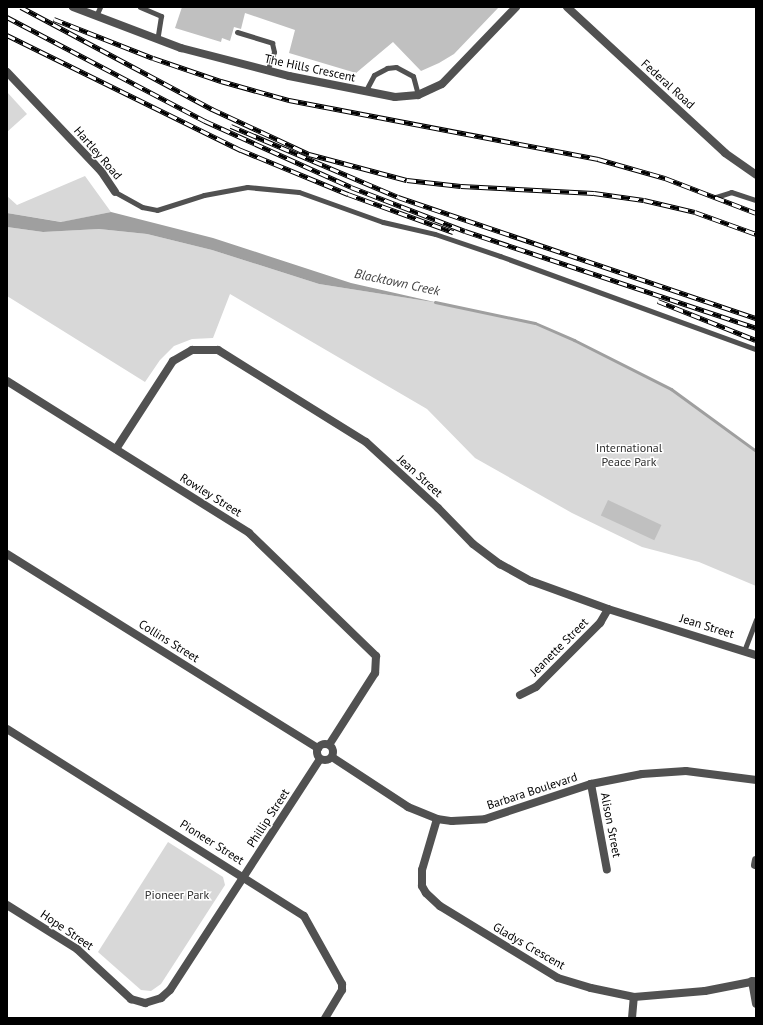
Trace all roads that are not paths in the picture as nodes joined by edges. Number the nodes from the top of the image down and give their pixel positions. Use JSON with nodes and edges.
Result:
{"nodes":[{"id":1,"x":73,"y":7,"type":"edge"},
{"id":2,"x":100,"y":7,"type":"edge"},
{"id":3,"x":140,"y":7,"type":"edge"},
{"id":4,"x":516,"y":7,"type":"edge"},
{"id":5,"x":568,"y":7,"type":"edge"},
{"id":6,"x":96,"y":16,"type":"junction"},
{"id":7,"x":237,"y":32,"type":"dead end"},
{"id":8,"x":157,"y":40,"type":"junction"},
{"id":9,"x":267,"y":71,"type":"junction"},
{"id":10,"x":7,"y":72,"type":"edge"},
{"id":11,"x":365,"y":92,"type":"junction"},
{"id":12,"x":418,"y":95,"type":"junction"},
{"id":13,"x":756,"y":175,"type":"edge"},
{"id":14,"x":115,"y":192,"type":"joint"},
{"id":15,"x":716,"y":197,"type":"dead end"},
{"id":16,"x":756,"y":200,"type":"edge"},
{"id":17,"x":756,"y":349,"type":"edge"},
{"id":18,"x":7,"y":381,"type":"edge"},
{"id":19,"x":116,"y":449,"type":"junction"},
{"id":20,"x":7,"y":554,"type":"edge"},
{"id":21,"x":608,"y":609,"type":"junction"},
{"id":22,"x":756,"y":619,"type":"edge"},
{"id":23,"x":744,"y":651,"type":"junction"},
{"id":24,"x":756,"y":655,"type":"edge"},
{"id":25,"x":520,"y":695,"type":"dead end"},
{"id":26,"x":7,"y":729,"type":"edge"},
{"id":27,"x":329,"y":745,"type":"junction"},
{"id":28,"x":318,"y":748,"type":"junction"},
{"id":29,"x":332,"y":757,"type":"junction"},
{"id":30,"x":320,"y":759,"type":"junction"},
{"id":31,"x":756,"y":780,"type":"edge"},
{"id":32,"x":591,"y":784,"type":"junction"},
{"id":33,"x":437,"y":819,"type":"junction"},
{"id":34,"x":607,"y":870,"type":"dead end"},
{"id":35,"x":244,"y":877,"type":"junction"},
{"id":36,"x":7,"y":905,"type":"edge"},
{"id":37,"x":754,"y":981,"type":"edge"},
{"id":38,"x":634,"y":997,"type":"junction"},
{"id":39,"x":150,"y":1002,"type":"joint"},
{"id":40,"x":756,"y":1004,"type":"edge"},
{"id":41,"x":325,"y":1018,"type":"edge"},
{"id":42,"x":632,"y":1018,"type":"edge"}],
"edges":[{"from":1,"to":6,"type":"street","name":"The Hills Crescent"},
{"from":2,"to":6,"type":"lane"},
{"from":3,"to":8,"type":"lane"},
{"from":4,"to":12,"type":"street","name":"The Hills Crescent"},
{"from":5,"to":13,"type":"street","name":"Federal Road"},
{"from":6,"to":8,"type":"street","name":"The Hills Crescent"},
{"from":7,"to":9,"type":"lane"},
{"from":8,"to":9,"type":"street","name":"The Hills Crescent"},
{"from":9,"to":11,"type":"street","name":"The Hills Crescent"},
{"from":10,"to":14,"type":"street","name":"Hartley Road"},
{"from":11,"to":12,"type":"street","name":"The Hills Crescent"},
{"from":11,"to":12,"type":"lane"},
{"from":14,"to":17,"type":"lane","name":"Hartley Road"},
{"from":15,"to":16,"type":"lane"},
{"from":18,"to":19,"type":"street","name":"Rowley Street"},
{"from":19,"to":21,"type":"street","name":"Jean Street"},
{"from":19,"to":27,"type":"street","name":"Rowley Street"},
{"from":20,"to":28,"type":"street","name":"Collins Street"},
{"from":21,"to":23,"type":"street","name":"Jean Street"},
{"from":21,"to":25,"type":"street","name":"Jeanette Street"},
{"from":22,"to":23,"type":"lane"},
{"from":23,"to":24,"type":"street","name":"Jean Street"},
{"from":26,"to":35,"type":"street","name":"Pioneer Street"},
{"from":27,"to":28,"type":"street"},
{"from":27,"to":29,"type":"street"},
{"from":28,"to":30,"type":"street"},
{"from":29,"to":30,"type":"street"},
{"from":29,"to":33,"type":"street","name":"Barbara Boulevard"},
{"from":30,"to":35,"type":"street","name":"Phillip Street"},
{"from":31,"to":32,"type":"street","name":"Barbara Boulevard"},
{"from":32,"to":33,"type":"street","name":"Barbara Boulevard"},
{"from":32,"to":34,"type":"street","name":"Alison Street"},
{"from":33,"to":38,"type":"street","name":"Gladys Crescent"},
{"from":35,"to":39,"type":"street","name":"Phillip Street"},
{"from":35,"to":41,"type":"street","name":"Pioneer Street"},
{"from":36,"to":39,"type":"street","name":"Hope Street"},
{"from":37,"to":38,"type":"street","name":"Gladys Crescent"},
{"from":37,"to":40,"type":"street"},
{"from":38,"to":42,"type":"street"}]}
